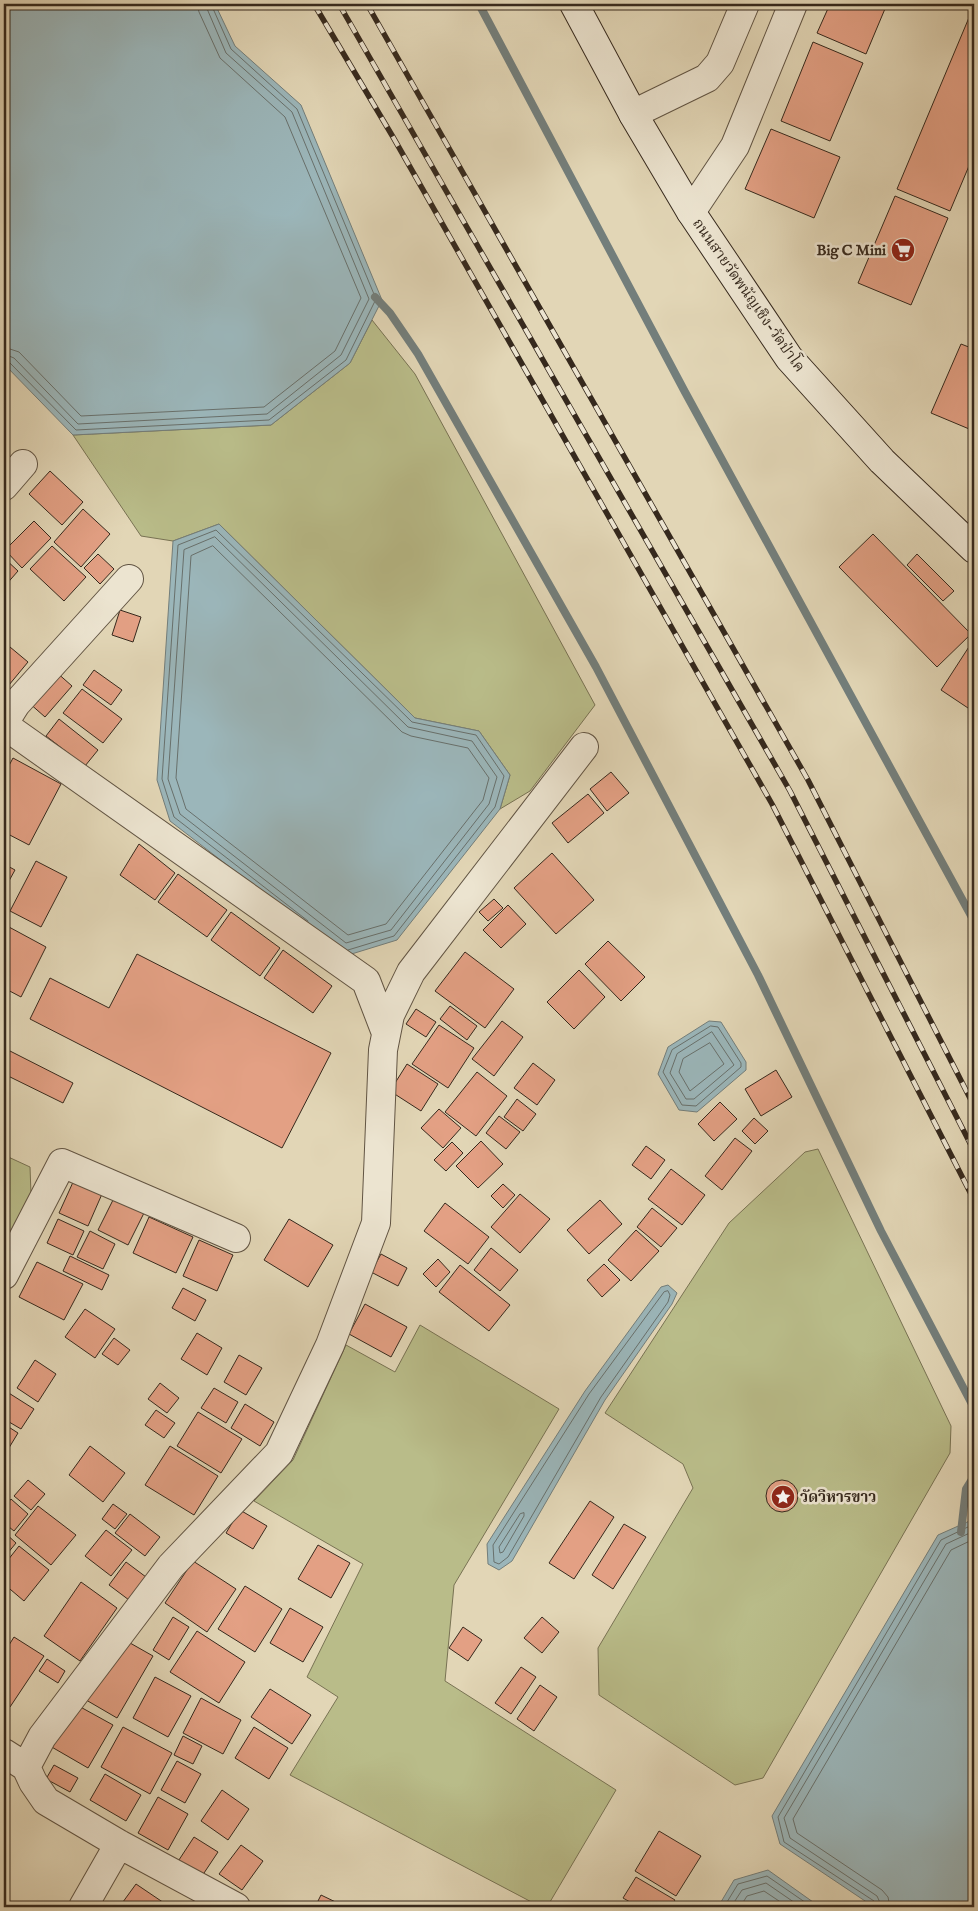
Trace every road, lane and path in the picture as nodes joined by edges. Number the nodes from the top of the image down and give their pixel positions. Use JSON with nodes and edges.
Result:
{"nodes":[{"id":1,"x":574,"y":4,"type":"edge"},
{"id":2,"x":745,"y":4,"type":"edge"},
{"id":3,"x":793,"y":4,"type":"edge"},
{"id":4,"x":633,"y":114,"type":"junction"},
{"id":5,"x":691,"y":212,"type":"junction"},
{"id":6,"x":23,"y":464,"type":"dead end"},
{"id":7,"x":4,"y":486,"type":"edge"},
{"id":8,"x":974,"y":548,"type":"edge"},
{"id":9,"x":129,"y":579,"type":"dead end"},
{"id":10,"x":4,"y":724,"type":"edge"},
{"id":11,"x":584,"y":747,"type":"dead end"},
{"id":12,"x":411,"y":972,"type":"junction"},
{"id":13,"x":366,"y":981,"type":"junction"},
{"id":14,"x":386,"y":1033,"type":"junction"},
{"id":15,"x":236,"y":1238,"type":"dead end"},
{"id":16,"x":4,"y":1274,"type":"edge"},
{"id":17,"x":15,"y":1760,"type":"edge"},
{"id":18,"x":119,"y":1844,"type":"junction"},
{"id":19,"x":83,"y":1907,"type":"edge"},
{"id":20,"x":236,"y":1907,"type":"edge"}],
"edges":[{"from":1,"to":4,"type":"street","name":"ถนนสายวัดพนัญเชิง-วัดป่าโค"},
{"from":2,"to":4,"type":"street"},
{"from":3,"to":5,"type":"street"},
{"from":4,"to":5,"type":"street","name":"ถนนสายวัดพนัญเชิง-วัดป่าโค"},
{"from":5,"to":8,"type":"street","name":"ถนนสายวัดพนัญเชิง-วัดป่าโค"},
{"from":6,"to":7,"type":"street"},
{"from":9,"to":10,"type":"street"},
{"from":10,"to":13,"type":"street"},
{"from":11,"to":12,"type":"street"},
{"from":12,"to":13,"type":"street"},
{"from":12,"to":14,"type":"street"},
{"from":13,"to":14,"type":"street"},
{"from":14,"to":17,"type":"street"},
{"from":15,"to":16,"type":"street"},
{"from":17,"to":18,"type":"street"},
{"from":18,"to":19,"type":"street"},
{"from":18,"to":20,"type":"street"}]}
